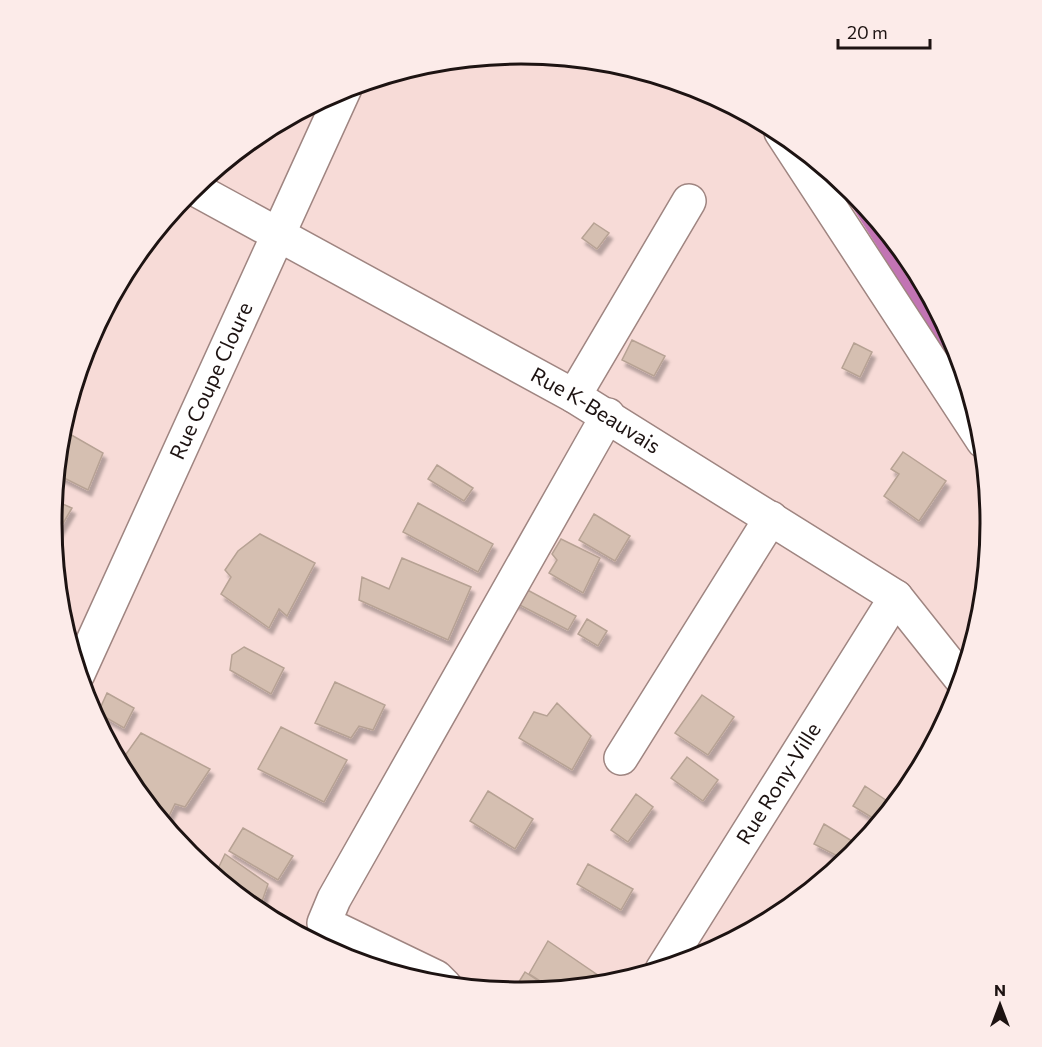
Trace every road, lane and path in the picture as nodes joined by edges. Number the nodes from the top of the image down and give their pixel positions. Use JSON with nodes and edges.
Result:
{"nodes":[{"id":1,"x":339,"y":102,"type":"edge"},
{"id":2,"x":816,"y":171,"type":"edge"},
{"id":3,"x":202,"y":193,"type":"edge"},
{"id":4,"x":688,"y":201,"type":"dead end"},
{"id":5,"x":845,"y":204,"type":"edge"},
{"id":6,"x":280,"y":234,"type":"junction"},
{"id":7,"x":574,"y":396,"type":"junction"},
{"id":8,"x":967,"y":414,"type":"edge"},
{"id":9,"x":608,"y":415,"type":"junction"},
{"id":10,"x":771,"y":518,"type":"junction"},
{"id":11,"x":896,"y":597,"type":"junction"},
{"id":12,"x":83,"y":662,"type":"edge"},
{"id":13,"x":955,"y":673,"type":"edge"},
{"id":14,"x":621,"y":758,"type":"dead end"},
{"id":15,"x":319,"y":933,"type":"edge"},
{"id":16,"x":669,"y":959,"type":"edge"},
{"id":17,"x":423,"y":972,"type":"edge"}],
"edges":[{"from":1,"to":6,"type":"street","name":"Rue Coupe Cloure"},
{"from":2,"to":5,"type":"street"},
{"from":3,"to":6,"type":"street","name":"Rue K-Beauvais"},
{"from":4,"to":7,"type":"street"},
{"from":5,"to":8,"type":"street"},
{"from":6,"to":7,"type":"street","name":"Rue K-Beauvais"},
{"from":6,"to":12,"type":"street","name":"Rue Coupe Cloure"},
{"from":7,"to":9,"type":"street","name":"Rue K-Beauvais"},
{"from":9,"to":10,"type":"street","name":"Rue K-Beauvais"},
{"from":9,"to":15,"type":"street"},
{"from":10,"to":11,"type":"street","name":"Rue K-Beauvais"},
{"from":10,"to":14,"type":"street"},
{"from":11,"to":13,"type":"street","name":"Rue K-Beauvais"},
{"from":11,"to":16,"type":"street","name":"Rue Rony-Ville"},
{"from":15,"to":17,"type":"street"}]}
